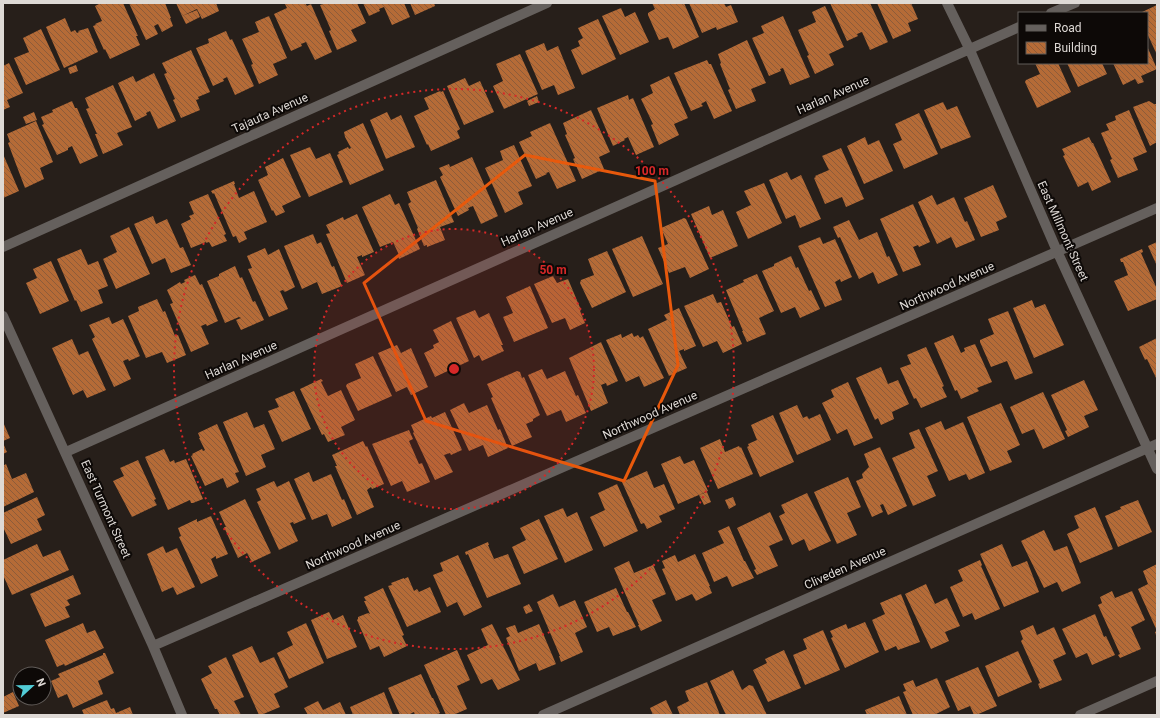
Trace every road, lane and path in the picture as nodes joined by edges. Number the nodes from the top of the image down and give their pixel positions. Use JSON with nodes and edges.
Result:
{"nodes":[{"id":1,"x":547,"y":3,"type":"edge"},
{"id":2,"x":947,"y":3,"type":"edge"},
{"id":3,"x":1075,"y":3,"type":"edge"},
{"id":4,"x":1054,"y":12,"type":"edge"},
{"id":5,"x":1018,"y":27,"type":"edge"},
{"id":6,"x":969,"y":48,"type":"junction"},
{"id":7,"x":1157,"y":208,"type":"edge"},
{"id":8,"x":3,"y":247,"type":"edge"},
{"id":9,"x":1058,"y":252,"type":"junction"},
{"id":10,"x":3,"y":316,"type":"edge"},
{"id":11,"x":1152,"y":446,"type":"edge"},
{"id":12,"x":66,"y":452,"type":"junction"},
{"id":13,"x":1157,"y":469,"type":"edge"},
{"id":14,"x":153,"y":646,"type":"junction"},
{"id":15,"x":1157,"y":681,"type":"edge"},
{"id":16,"x":182,"y":715,"type":"edge"},
{"id":17,"x":543,"y":715,"type":"edge"},
{"id":18,"x":1080,"y":715,"type":"edge"}],
"edges":[{"from":1,"to":8,"type":"street","name":"Tajauta Avenue"},
{"from":2,"to":6,"type":"street","name":"East Millmont Street"},
{"from":3,"to":4,"type":"street"},
{"from":5,"to":6,"type":"street","name":"Harlan Avenue"},
{"from":6,"to":9,"type":"street","name":"East Millmont Street"},
{"from":6,"to":12,"type":"street","name":"Harlan Avenue"},
{"from":7,"to":9,"type":"street","name":"Northwood Avenue"},
{"from":9,"to":11,"type":"street","name":"East Millmont Street"},
{"from":9,"to":14,"type":"street","name":"Northwood Avenue"},
{"from":10,"to":12,"type":"street","name":"East Turmont Street"},
{"from":11,"to":13,"type":"street","name":"East Millmont Street"},
{"from":11,"to":17,"type":"street","name":"Cliveden Avenue"},
{"from":12,"to":14,"type":"street","name":"East Turmont Street"},
{"from":14,"to":16,"type":"street","name":"East Turmont Street"},
{"from":15,"to":18,"type":"street"}]}
